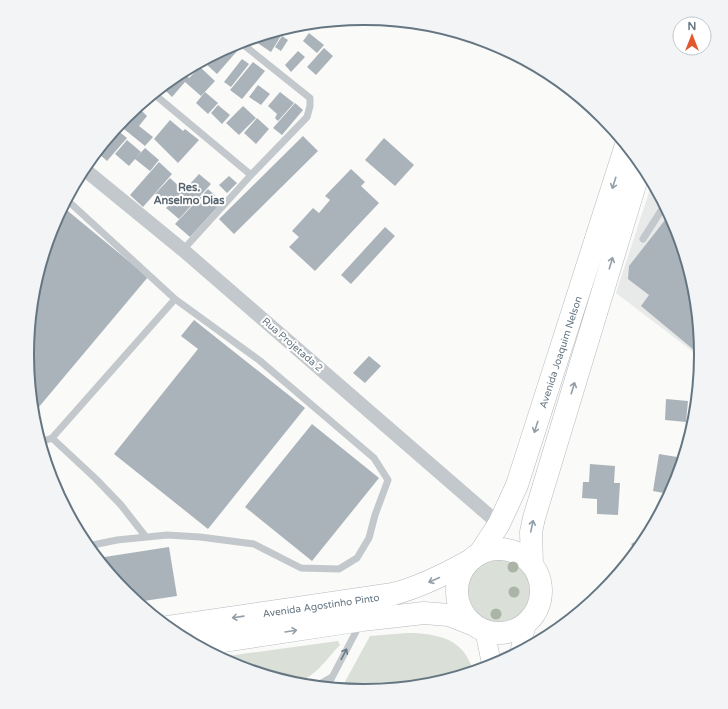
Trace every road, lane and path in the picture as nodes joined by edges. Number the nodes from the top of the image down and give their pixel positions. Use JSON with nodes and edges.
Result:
{"nodes":[{"id":1,"x":246,"y":47,"type":"edge"},
{"id":2,"x":158,"y":97,"type":"edge"},
{"id":3,"x":624,"y":152,"type":"edge"},
{"id":4,"x":89,"y":173,"type":"edge"},
{"id":5,"x":251,"y":175,"type":"junction"},
{"id":6,"x":642,"y":179,"type":"edge"},
{"id":7,"x":71,"y":204,"type":"edge"},
{"id":8,"x":661,"y":211,"type":"edge"},
{"id":9,"x":643,"y":239,"type":"dead end"},
{"id":10,"x":183,"y":250,"type":"junction"},
{"id":11,"x":175,"y":299,"type":"junction"},
{"id":12,"x":52,"y":438,"type":"junction"},
{"id":13,"x":46,"y":440,"type":"edge"},
{"id":14,"x":499,"y":524,"type":"junction"},
{"id":15,"x":146,"y":537,"type":"junction"},
{"id":16,"x":95,"y":545,"type":"edge"},
{"id":17,"x":474,"y":557,"type":"junction"},
{"id":18,"x":532,"y":564,"type":"junction"},
{"id":19,"x":362,"y":620,"type":"junction"},
{"id":20,"x":526,"y":625,"type":"junction"},
{"id":21,"x":177,"y":626,"type":"edge"},
{"id":22,"x":479,"y":628,"type":"junction"},
{"id":23,"x":206,"y":644,"type":"edge"},
{"id":24,"x":522,"y":644,"type":"edge"},
{"id":25,"x":490,"y":659,"type":"edge"},
{"id":26,"x":332,"y":677,"type":"junction"},
{"id":27,"x":324,"y":681,"type":"edge"},
{"id":28,"x":330,"y":682,"type":"edge"}],
"edges":[{"from":1,"to":5,"type":"lane"},
{"from":2,"to":5,"type":"lane"},
{"from":3,"to":14,"type":"main road","name":"Avenida Joaquim Nelson","one_way":true},
{"from":4,"to":10,"type":"street","name":"Rua Projetada 2"},
{"from":5,"to":10,"type":"lane"},
{"from":18,"to":6,"type":"main road","one_way":true},
{"from":7,"to":11,"type":"lane"},
{"from":8,"to":9,"type":"lane"},
{"from":10,"to":14,"type":"street","name":"Rua Projetada 2"},
{"from":11,"to":12,"type":"lane"},
{"from":11,"to":15,"type":"lane"},
{"from":12,"to":13,"type":"lane"},
{"from":12,"to":15,"type":"lane"},
{"from":14,"to":17,"type":"main road","name":"Avenida Joaquim Nelson"},
{"from":15,"to":16,"type":"lane"},
{"from":17,"to":18,"type":"main road"},
{"from":17,"to":21,"type":"main road","name":"Avenida Agostinho Pinto","one_way":true},
{"from":17,"to":22,"type":"main road"},
{"from":18,"to":20,"type":"main road"},
{"from":19,"to":22,"type":"main road","name":"Avenida Agostinho Pinto"},
{"from":23,"to":19,"type":"main road","name":"Avenida Agostinho Pinto","one_way":true},
{"from":26,"to":19,"type":"lane","one_way":true},
{"from":20,"to":22,"type":"main road"},
{"from":20,"to":24,"type":"main road"},
{"from":22,"to":25,"type":"main road"},
{"from":26,"to":27,"type":"lane"},
{"from":26,"to":28,"type":"lane"}]}
